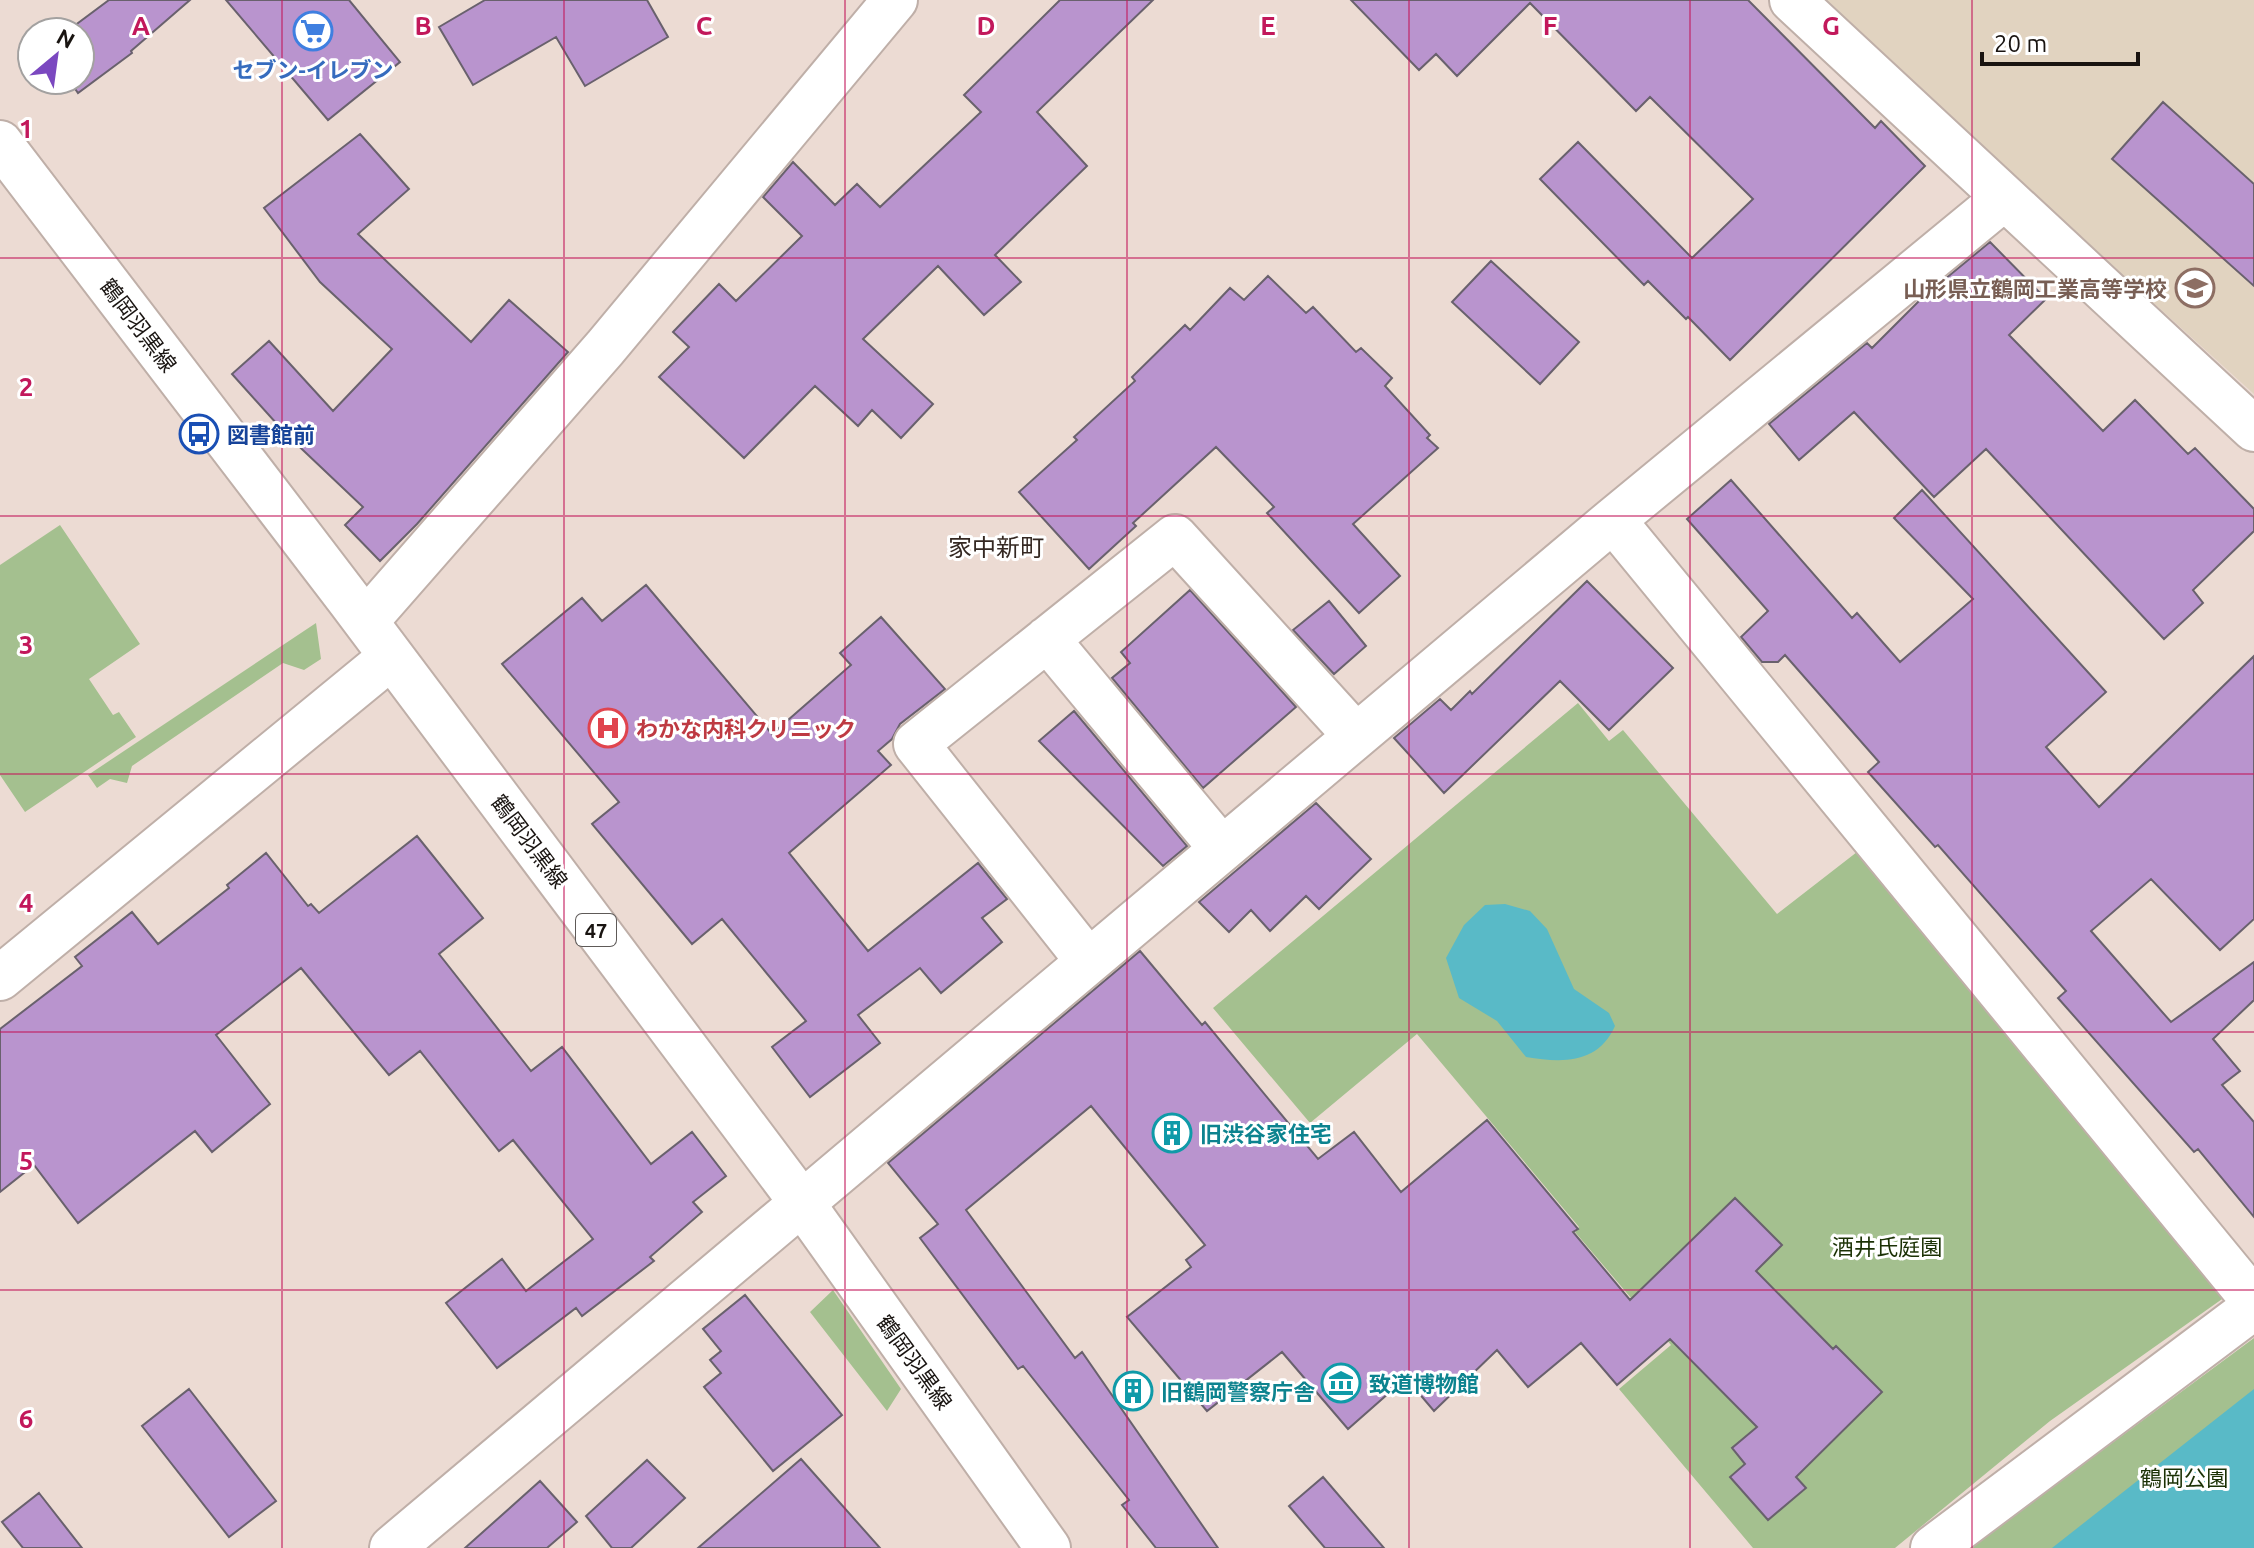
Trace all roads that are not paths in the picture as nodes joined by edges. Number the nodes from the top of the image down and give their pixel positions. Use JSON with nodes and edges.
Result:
{"nodes":[{"id":1,"x":895,"y":0,"type":"edge"},
{"id":2,"x":1792,"y":0,"type":"edge"},
{"id":3,"x":0,"y":143,"type":"edge"},
{"id":4,"x":2003,"y":199,"type":"junction"},
{"id":5,"x":2254,"y":429,"type":"edge"},
{"id":6,"x":1613,"y":520,"type":"junction"},
{"id":7,"x":366,"y":621,"type":"junction"},
{"id":8,"x":1047,"y":639,"type":"junction"},
{"id":9,"x":391,"y":657,"type":"junction"},
{"id":10,"x":1356,"y":736,"type":"junction"},
{"id":11,"x":1222,"y":849,"type":"junction"},
{"id":12,"x":1088,"y":961,"type":"junction"},
{"id":13,"x":0,"y":978,"type":"edge"},
{"id":14,"x":802,"y":1203,"type":"junction"},
{"id":15,"x":2254,"y":1301,"type":"edge"},
{"id":16,"x":2254,"y":1307,"type":"edge"},
{"id":17,"x":392,"y":1548,"type":"edge"},
{"id":18,"x":1048,"y":1548,"type":"edge"},
{"id":19,"x":1933,"y":1548,"type":"edge"}],
"edges":[{"from":1,"to":7,"type":"street"},
{"from":2,"to":4,"type":"street"},
{"from":3,"to":7,"type":"street","name":"鶴岡羽黒線","number":"47"},
{"from":4,"to":5,"type":"street"},
{"from":4,"to":6,"type":"street"},
{"from":6,"to":10,"type":"street"},
{"from":6,"to":15,"type":"street"},
{"from":7,"to":9,"type":"street","name":"鶴岡羽黒線","number":"47"},
{"from":8,"to":10,"type":"street"},
{"from":8,"to":11,"type":"street"},
{"from":8,"to":12,"type":"street"},
{"from":9,"to":13,"type":"street"},
{"from":9,"to":14,"type":"street","name":"鶴岡羽黒線","number":"47"},
{"from":10,"to":11,"type":"street"},
{"from":11,"to":12,"type":"street"},
{"from":12,"to":14,"type":"street"},
{"from":14,"to":17,"type":"street"},
{"from":14,"to":18,"type":"street","name":"鶴岡羽黒線","number":"47"},
{"from":16,"to":19,"type":"street"}]}
